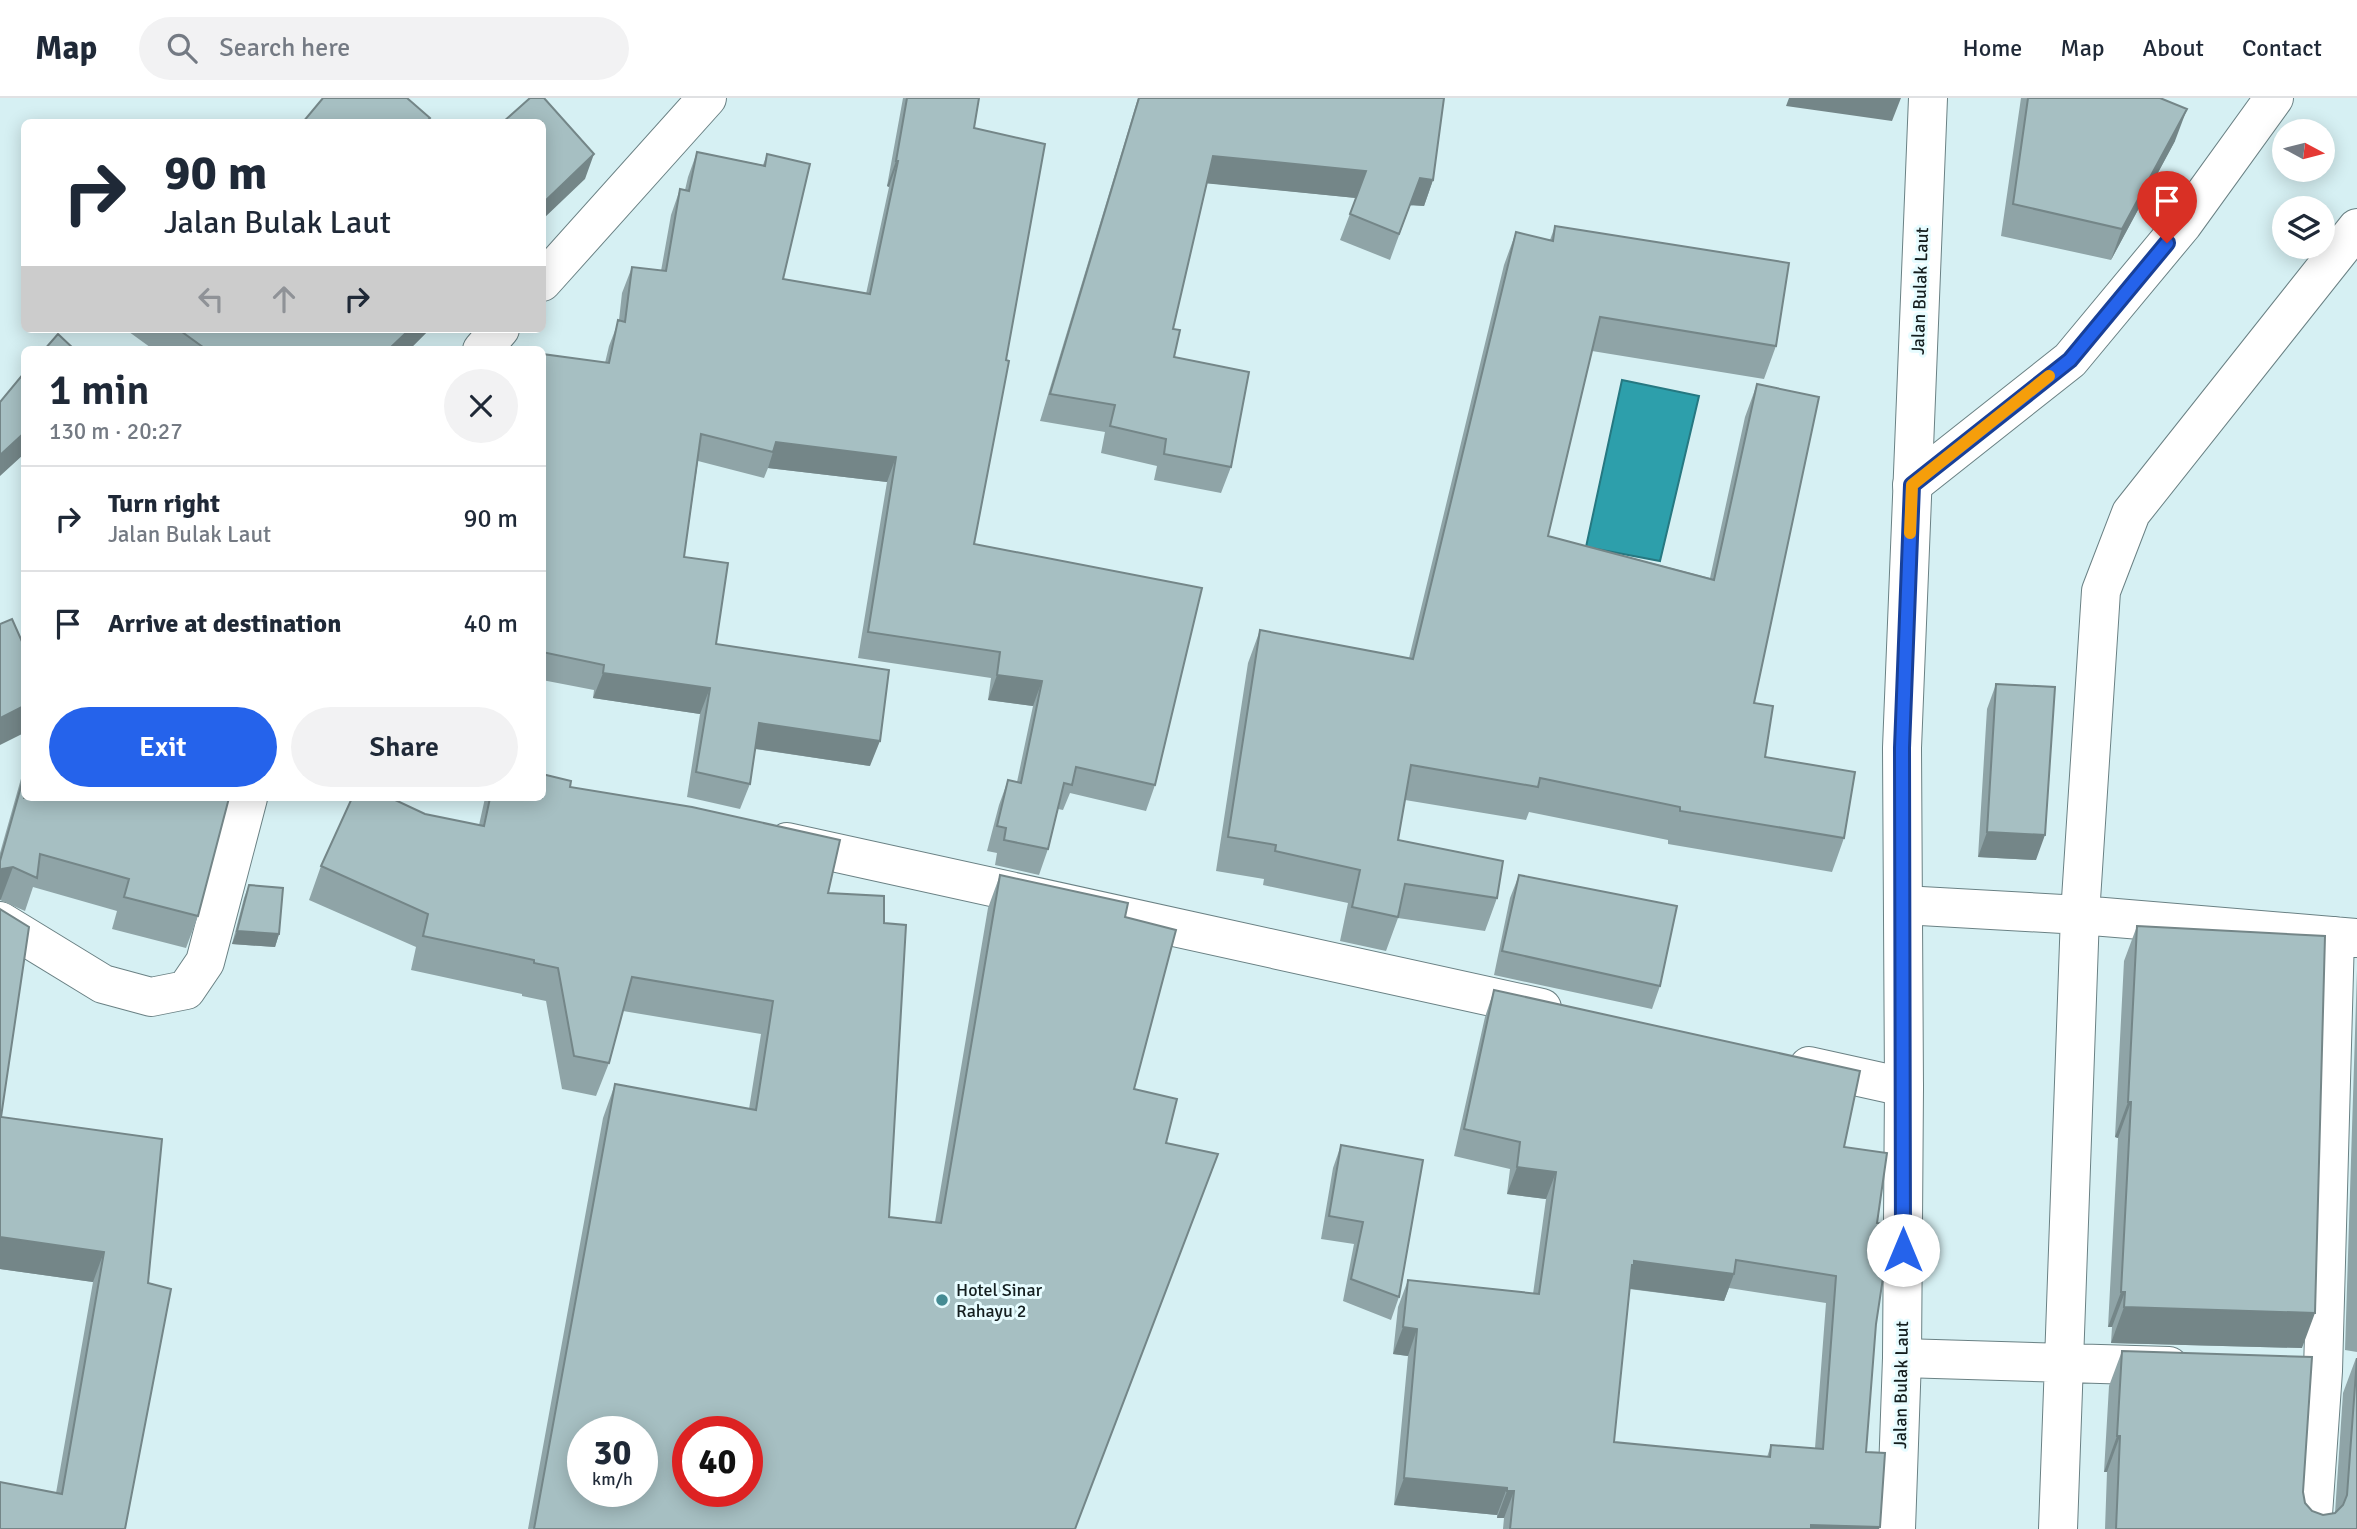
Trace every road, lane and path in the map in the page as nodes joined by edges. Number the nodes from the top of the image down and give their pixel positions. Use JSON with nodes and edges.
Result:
{"nodes":[{"id":1,"x":707,"y":98,"type":"edge"},
{"id":2,"x":1928,"y":98,"type":"edge"},
{"id":3,"x":2274,"y":98,"type":"edge"},
{"id":4,"x":2353,"y":241,"type":"edge"},
{"id":5,"x":546,"y":278,"type":"edge"},
{"id":6,"x":1912,"y":485,"type":"junction"},
{"id":7,"x":247,"y":801,"type":"edge"},
{"id":8,"x":747,"y":833,"type":"edge"},
{"id":9,"x":1903,"y":905,"type":"junction"},
{"id":10,"x":2080,"y":915,"type":"junction"},
{"id":11,"x":0,"y":921,"type":"edge"},
{"id":12,"x":2346,"y":937,"type":"edge"},
{"id":13,"x":1577,"y":1015,"type":"edge"},
{"id":14,"x":1782,"y":1060,"type":"edge"},
{"id":15,"x":1904,"y":1087,"type":"junction"},
{"id":16,"x":1902,"y":1358,"type":"junction"},
{"id":17,"x":2064,"y":1363,"type":"junction"},
{"id":18,"x":2200,"y":1367,"type":"edge"},
{"id":19,"x":2325,"y":1371,"type":"edge"},
{"id":20,"x":1896,"y":1529,"type":"edge"},
{"id":21,"x":2058,"y":1529,"type":"edge"},
{"id":22,"x":2312,"y":1529,"type":"edge"}],
"edges":[{"from":1,"to":5,"type":"street"},
{"from":2,"to":6,"type":"street","name":"Jalan Bulak Laut"},
{"from":3,"to":6,"type":"street"},
{"from":4,"to":10,"type":"street"},
{"from":6,"to":9,"type":"street","name":"Jalan Bulak Laut"},
{"from":7,"to":11,"type":"street"},
{"from":8,"to":13,"type":"street"},
{"from":9,"to":10,"type":"street"},
{"from":9,"to":15,"type":"street","name":"Jalan Bulak Laut"},
{"from":10,"to":12,"type":"street"},
{"from":10,"to":17,"type":"street"},
{"from":12,"to":19,"type":"street"},
{"from":14,"to":15,"type":"street"},
{"from":15,"to":16,"type":"street","name":"Jalan Bulak Laut"},
{"from":16,"to":17,"type":"street"},
{"from":16,"to":20,"type":"street","name":"Jalan Bulak Laut"},
{"from":17,"to":18,"type":"street"},
{"from":17,"to":21,"type":"street"},
{"from":19,"to":22,"type":"street"}]}
